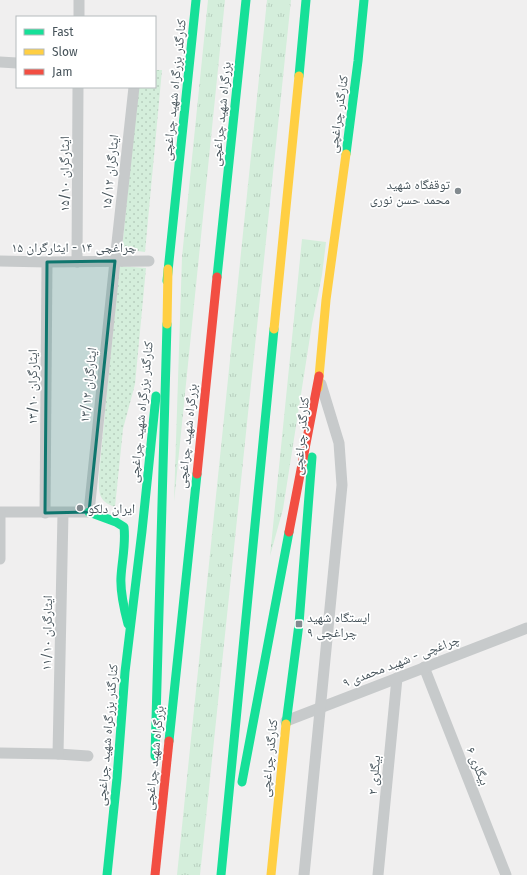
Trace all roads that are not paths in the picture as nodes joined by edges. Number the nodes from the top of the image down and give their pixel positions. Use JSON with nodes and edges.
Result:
{"nodes":[{"id":1,"x":79,"y":0,"type":"edge"},
{"id":2,"x":196,"y":0,"type":"edge"},
{"id":3,"x":246,"y":0,"type":"edge"},
{"id":4,"x":306,"y":0,"type":"edge"},
{"id":5,"x":364,"y":0,"type":"edge"},
{"id":6,"x":79,"y":16,"type":"edge"},
{"id":7,"x":0,"y":62,"type":"edge"},
{"id":8,"x":16,"y":63,"type":"edge"},
{"id":9,"x":78,"y":88,"type":"edge"},
{"id":10,"x":134,"y":88,"type":"edge"},
{"id":11,"x":0,"y":261,"type":"edge"},
{"id":12,"x":115,"y":261,"type":"junction"},
{"id":13,"x":149,"y":261,"type":"dead end"},
{"id":14,"x":47,"y":262,"type":"junction"},
{"id":15,"x":77,"y":262,"type":"junction"},
{"id":16,"x":168,"y":269,"type":"junction"},
{"id":17,"x":319,"y":376,"type":"junction"},
{"id":18,"x":0,"y":512,"type":"edge"},
{"id":19,"x":89,"y":512,"type":"junction"},
{"id":20,"x":45,"y":513,"type":"junction"},
{"id":21,"x":63,"y":513,"type":"junction"},
{"id":22,"x":0,"y":559,"type":"edge"},
{"id":23,"x":527,"y":628,"type":"edge"},
{"id":24,"x":130,"y":634,"type":"junction"},
{"id":25,"x":424,"y":667,"type":"junction"},
{"id":26,"x":397,"y":678,"type":"junction"},
{"id":27,"x":321,"y":708,"type":"junction"},
{"id":28,"x":286,"y":721,"type":"junction"},
{"id":29,"x":0,"y":753,"type":"edge"},
{"id":30,"x":58,"y":754,"type":"junction"},
{"id":31,"x":88,"y":756,"type":"dead end"},
{"id":32,"x":155,"y":763,"type":"dead end"},
{"id":33,"x":240,"y":789,"type":"dead end"},
{"id":34,"x":154,"y":803,"type":"dead end"},
{"id":35,"x":236,"y":813,"type":"dead end"},
{"id":36,"x":107,"y":875,"type":"edge"},
{"id":37,"x":152,"y":875,"type":"edge"},
{"id":38,"x":155,"y":875,"type":"edge"},
{"id":39,"x":220,"y":875,"type":"edge"},
{"id":40,"x":224,"y":875,"type":"edge"},
{"id":41,"x":271,"y":875,"type":"edge"},
{"id":42,"x":304,"y":875,"type":"edge"},
{"id":43,"x":378,"y":875,"type":"edge"},
{"id":44,"x":506,"y":875,"type":"edge"}],
"edges":[{"from":1,"to":6,"type":"street"},
{"from":2,"to":16,"type":"main road","name":"کنارگذر بزرگراه شهید چراغچی"},
{"from":3,"to":38,"type":"main road","name":"بزرگراه شهید چراغچی"},
{"from":4,"to":39,"type":"main road"},
{"from":5,"to":17,"type":"main road","name":"کنارگذر چراغچی"},
{"from":7,"to":8,"type":"street"},
{"from":9,"to":15,"type":"street","name":"ایثارگران ۱۵/۱۰"},
{"from":10,"to":12,"type":"street","name":"ایثارگران ۱۵/۱۲"},
{"from":11,"to":14,"type":"street","name":"چراغچی ۱۴ - ایثارگران ۱۵"},
{"from":12,"to":13,"type":"street","name":"چراغچی ۱۴ - ایثارگران ۱۵"},
{"from":12,"to":15,"type":"street","name":"چراغچی ۱۴ - ایثارگران ۱۵"},
{"from":12,"to":19,"type":"street","name":"ایثارگران ۱۳/۱۲"},
{"from":14,"to":15,"type":"street","name":"چراغچی ۱۴ - ایثارگران ۱۵"},
{"from":14,"to":20,"type":"street","name":"ایثارگران ۱۳/۱۰"},
{"from":16,"to":24,"type":"main road","name":"کنارگذر بزرگراه شهید چراغچی"},
{"from":16,"to":32,"type":"main road"},
{"from":17,"to":27,"type":"street"},
{"from":17,"to":28,"type":"main road","name":"کنارگذر چراغچی"},
{"from":17,"to":33,"type":"main road"},
{"from":18,"to":20,"type":"street"},
{"from":18,"to":22,"type":"street"},
{"from":19,"to":21,"type":"street"},
{"from":19,"to":24,"type":"main road"},
{"from":20,"to":21,"type":"street"},
{"from":21,"to":30,"type":"street","name":"ایثارگران ۱۱/۱۰"},
{"from":23,"to":25,"type":"street","name":"۹ چراغچی - شهید محمدی"},
{"from":24,"to":36,"type":"main road","name":"کنارگذر بزرگراه شهید چراغچی"},
{"from":25,"to":26,"type":"street","name":"۹ چراغچی - شهید محمدی"},
{"from":25,"to":44,"type":"street","name":"بیگلری ۶"},
{"from":26,"to":27,"type":"street","name":"۹ چراغچی - شهید محمدی"},
{"from":26,"to":43,"type":"street","name":"بیگلری ۲"},
{"from":27,"to":28,"type":"street","name":"۹ چراغچی - شهید محمدی"},
{"from":27,"to":42,"type":"street"},
{"from":28,"to":41,"type":"main road","name":"کنارگذر چراغچی"},
{"from":29,"to":30,"type":"street"},
{"from":30,"to":31,"type":"street"},
{"from":34,"to":37,"type":"main road"},
{"from":35,"to":40,"type":"main road"}]}
